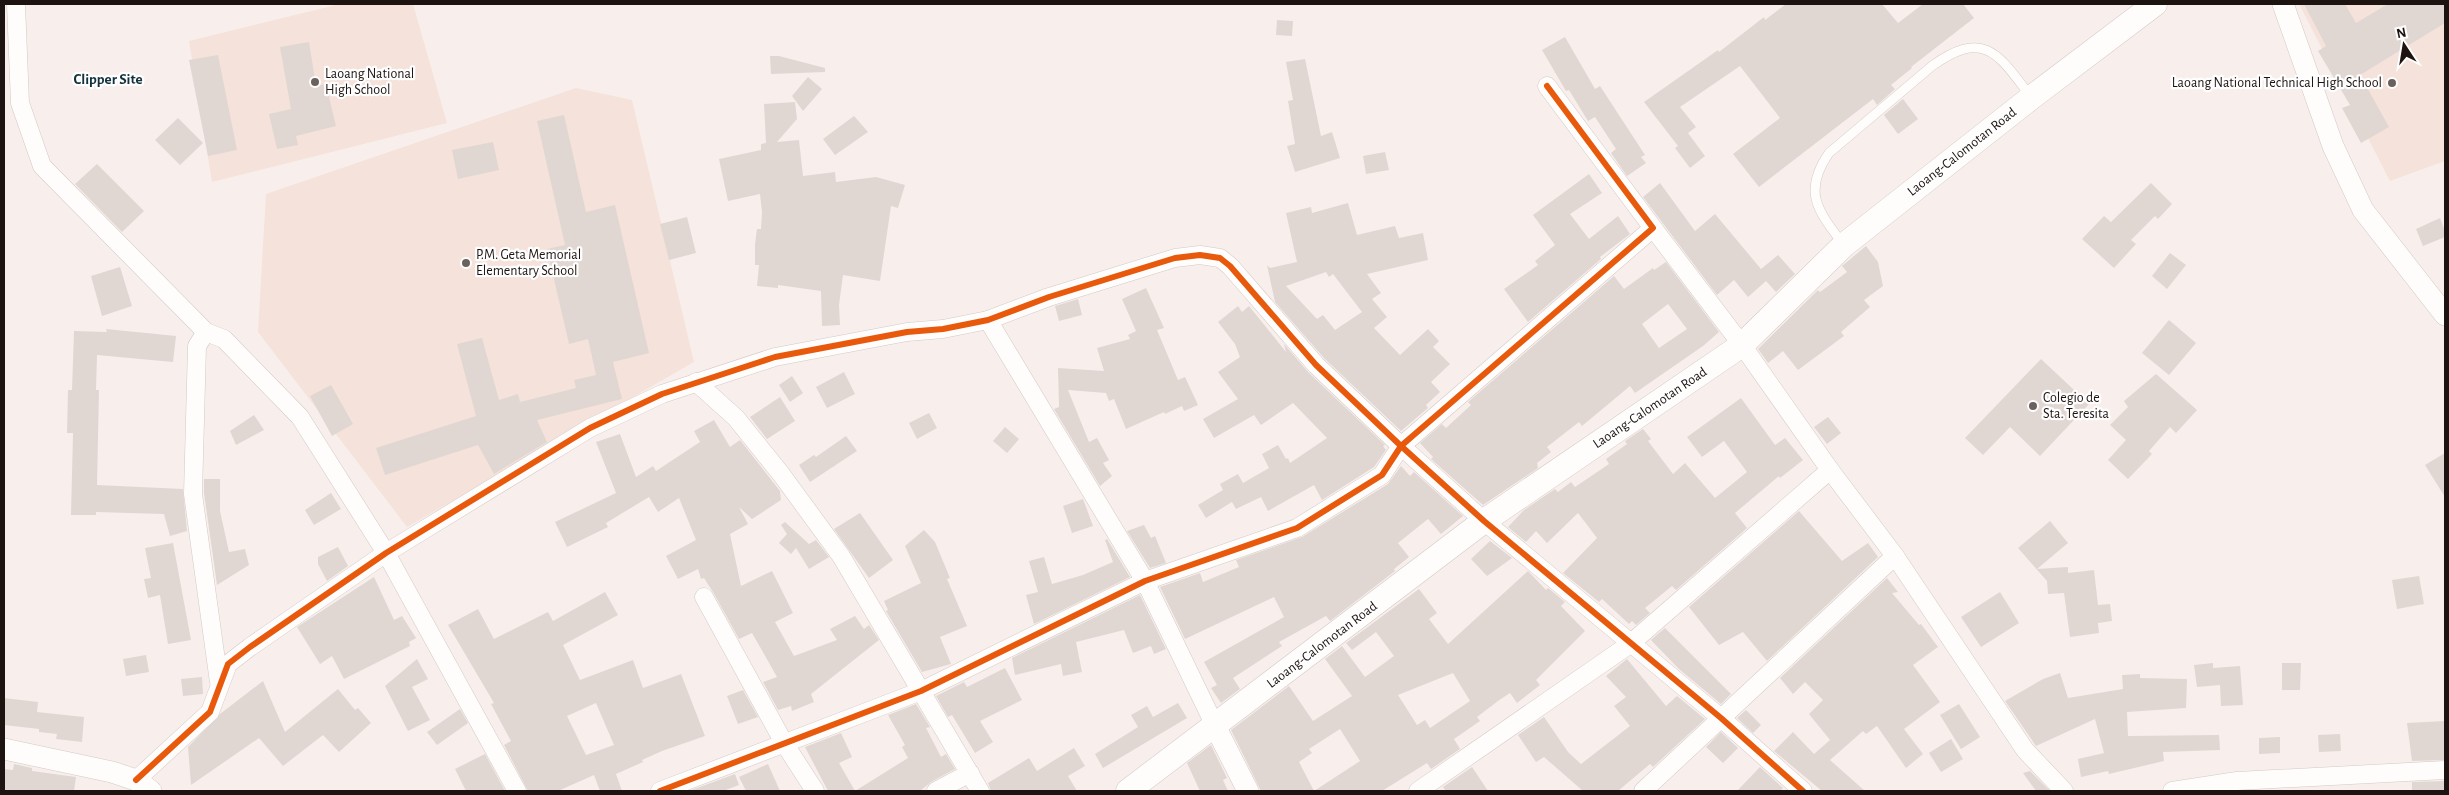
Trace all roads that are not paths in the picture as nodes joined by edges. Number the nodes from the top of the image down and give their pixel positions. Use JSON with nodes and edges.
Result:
{"nodes":[{"id":1,"x":16,"y":4,"type":"edge"},
{"id":2,"x":2155,"y":4,"type":"edge"},
{"id":3,"x":2283,"y":4,"type":"edge"},
{"id":4,"x":1547,"y":86,"type":"dead end"},
{"id":5,"x":2032,"y":97,"type":"junction"},
{"id":6,"x":1653,"y":228,"type":"junction"},
{"id":7,"x":1844,"y":245,"type":"junction"},
{"id":8,"x":2445,"y":315,"type":"edge"},
{"id":9,"x":988,"y":320,"type":"junction"},
{"id":10,"x":206,"y":332,"type":"junction"},
{"id":11,"x":1742,"y":345,"type":"junction"},
{"id":12,"x":696,"y":382,"type":"junction"},
{"id":13,"x":1401,"y":446,"type":"junction"},
{"id":14,"x":1830,"y":470,"type":"junction"},
{"id":15,"x":1484,"y":521,"type":"junction"},
{"id":16,"x":386,"y":553,"type":"junction"},
{"id":17,"x":1895,"y":556,"type":"junction"},
{"id":18,"x":1145,"y":581,"type":"junction"},
{"id":19,"x":704,"y":597,"type":"dead end"},
{"id":20,"x":1630,"y":644,"type":"junction"},
{"id":21,"x":219,"y":684,"type":"junction"},
{"id":22,"x":921,"y":692,"type":"junction"},
{"id":23,"x":1721,"y":718,"type":"junction"},
{"id":24,"x":1214,"y":726,"type":"junction"},
{"id":25,"x":784,"y":743,"type":"junction"},
{"id":26,"x":4,"y":749,"type":"edge"},
{"id":27,"x":2445,"y":770,"type":"edge"},
{"id":28,"x":970,"y":773,"type":"junction"},
{"id":29,"x":144,"y":785,"type":"edge"},
{"id":30,"x":517,"y":791,"type":"edge"},
{"id":31,"x":660,"y":791,"type":"edge"},
{"id":32,"x":815,"y":791,"type":"edge"},
{"id":33,"x":936,"y":791,"type":"edge"},
{"id":34,"x":980,"y":791,"type":"edge"},
{"id":35,"x":1128,"y":791,"type":"edge"},
{"id":36,"x":1248,"y":791,"type":"edge"},
{"id":37,"x":1418,"y":791,"type":"edge"},
{"id":38,"x":1643,"y":791,"type":"edge"},
{"id":39,"x":1803,"y":791,"type":"edge"},
{"id":40,"x":2064,"y":791,"type":"edge"},
{"id":41,"x":2172,"y":791,"type":"edge"}],
"edges":[{"from":1,"to":10,"type":"street"},
{"from":2,"to":5,"type":"main road","name":"Laoang-Calomotan Road"},
{"from":3,"to":8,"type":"street"},
{"from":4,"to":6,"type":"street"},
{"from":5,"to":7,"type":"main road","name":"Laoang-Calomotan Road"},
{"from":5,"to":7,"type":"lane"},
{"from":6,"to":11,"type":"street"},
{"from":6,"to":13,"type":"street"},
{"from":7,"to":11,"type":"main road","name":"Laoang-Calomotan Road"},
{"from":9,"to":12,"type":"street"},
{"from":9,"to":13,"type":"street"},
{"from":9,"to":18,"type":"street"},
{"from":10,"to":16,"type":"street"},
{"from":10,"to":21,"type":"street"},
{"from":11,"to":14,"type":"street"},
{"from":11,"to":15,"type":"main road","name":"Laoang-Calomotan Road"},
{"from":12,"to":16,"type":"street"},
{"from":12,"to":22,"type":"street"},
{"from":13,"to":15,"type":"street"},
{"from":13,"to":18,"type":"street"},
{"from":14,"to":17,"type":"street"},
{"from":14,"to":20,"type":"street"},
{"from":15,"to":20,"type":"street"},
{"from":15,"to":24,"type":"main road","name":"Laoang-Calomotan Road"},
{"from":16,"to":21,"type":"street"},
{"from":16,"to":30,"type":"street"},
{"from":17,"to":23,"type":"street"},
{"from":17,"to":40,"type":"street"},
{"from":18,"to":22,"type":"street"},
{"from":18,"to":24,"type":"street"},
{"from":19,"to":25,"type":"street"},
{"from":20,"to":23,"type":"street"},
{"from":20,"to":37,"type":"street"},
{"from":21,"to":29,"type":"street"},
{"from":22,"to":25,"type":"street"},
{"from":22,"to":28,"type":"street"},
{"from":23,"to":38,"type":"street"},
{"from":23,"to":39,"type":"street"},
{"from":24,"to":35,"type":"main road","name":"Laoang-Calomotan Road"},
{"from":24,"to":36,"type":"street"},
{"from":25,"to":31,"type":"street"},
{"from":25,"to":32,"type":"street"},
{"from":26,"to":29,"type":"street"},
{"from":27,"to":41,"type":"street"},
{"from":28,"to":33,"type":"street"},
{"from":28,"to":34,"type":"street"}]}
